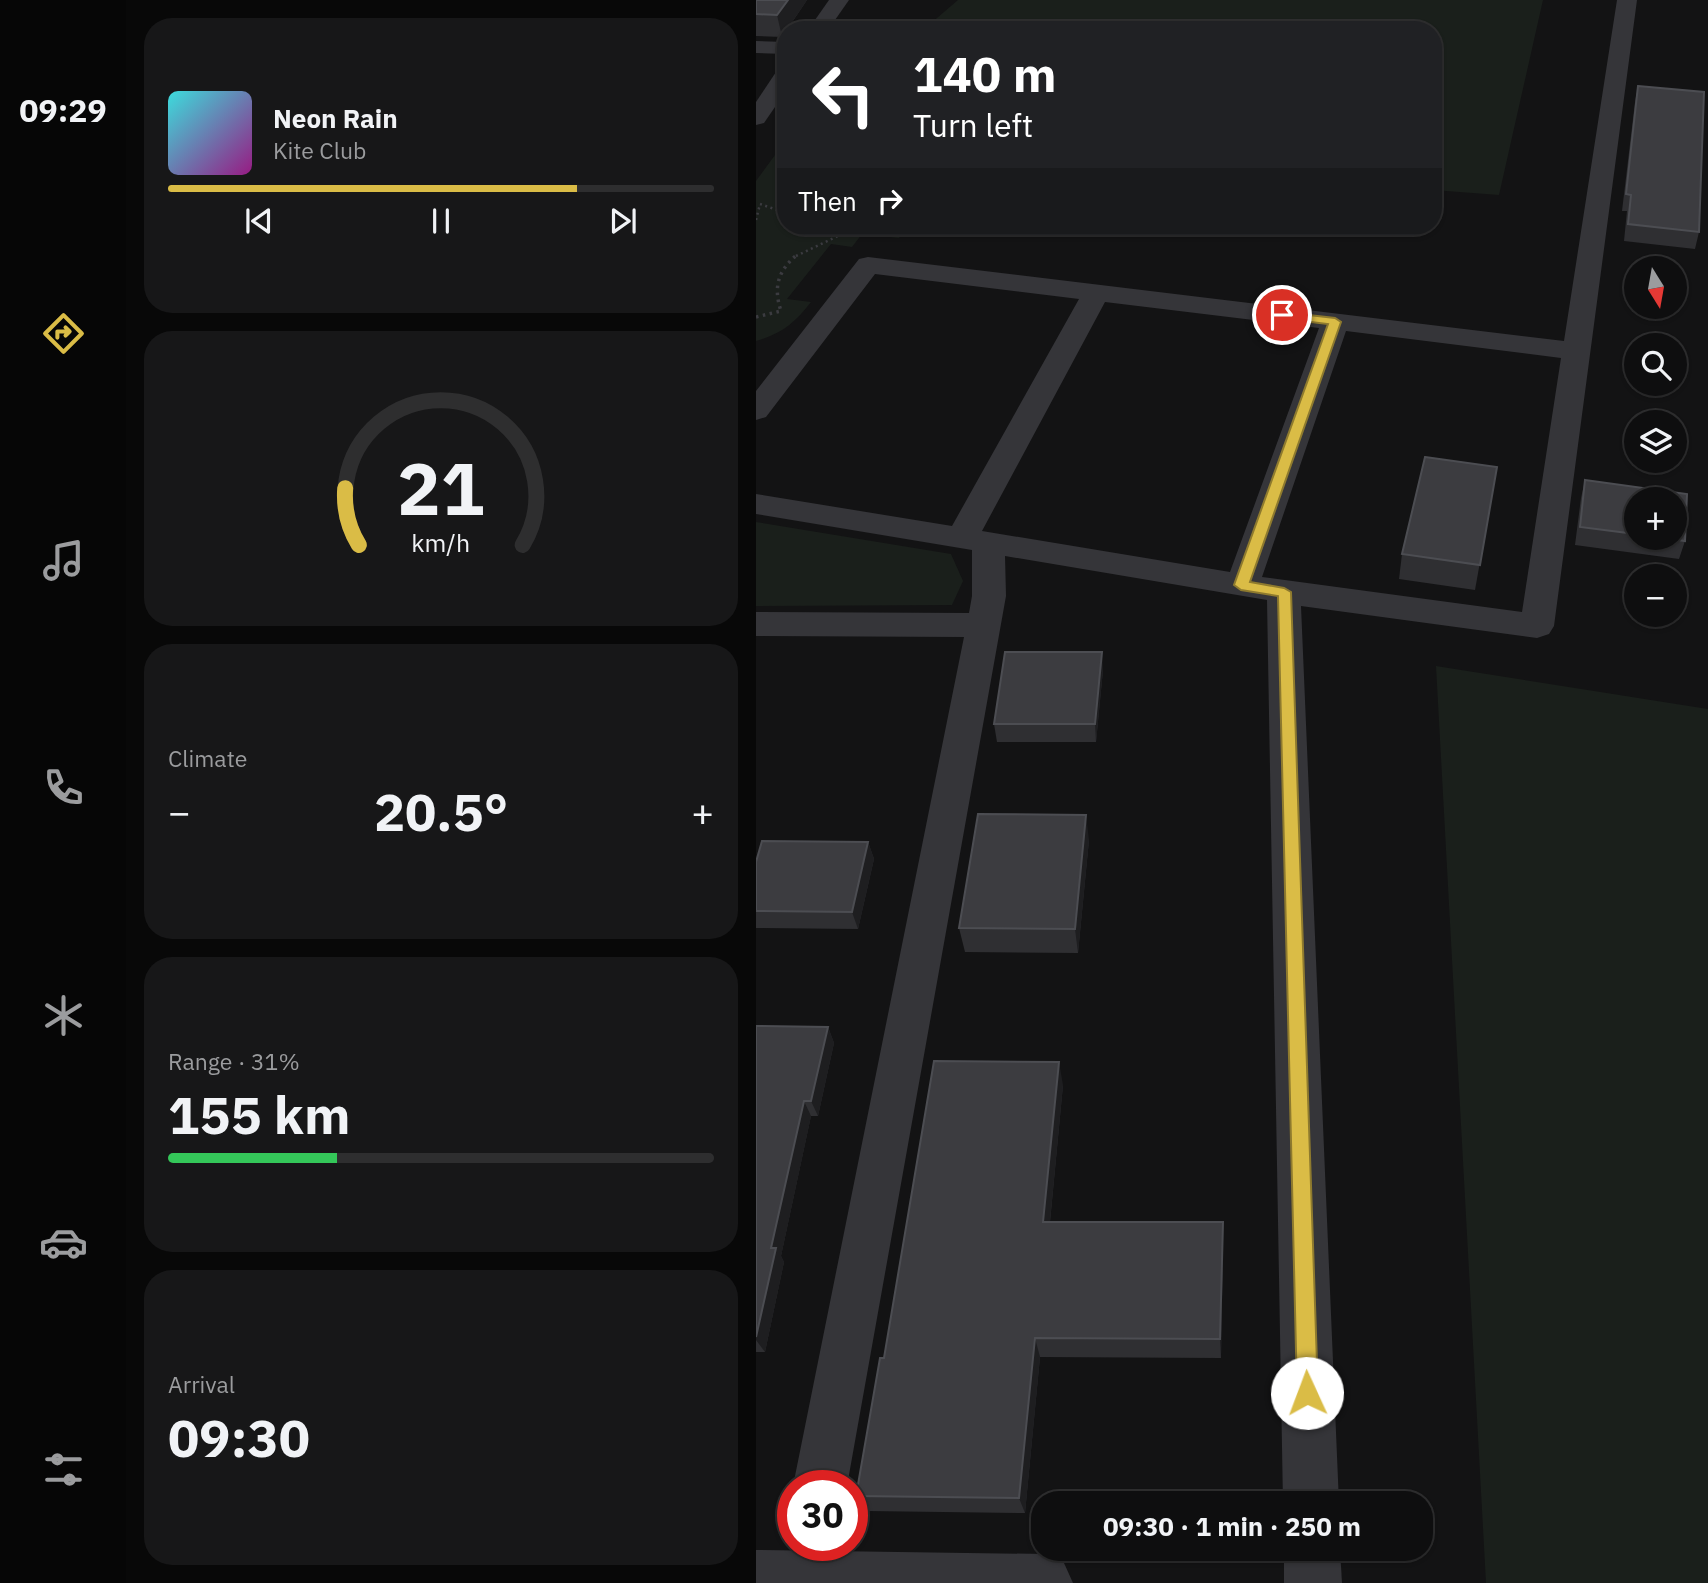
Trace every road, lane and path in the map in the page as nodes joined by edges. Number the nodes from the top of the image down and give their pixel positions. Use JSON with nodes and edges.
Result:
{"nodes":[{"id":1,"x":839,"y":0,"type":"edge"},
{"id":2,"x":1627,"y":0,"type":"edge"},
{"id":3,"x":824,"y":21,"type":"edge"},
{"id":4,"x":756,"y":47,"type":"edge"},
{"id":5,"x":777,"y":48,"type":"edge"},
{"id":6,"x":756,"y":66,"type":"edge"},
{"id":7,"x":777,"y":67,"type":"edge"},
{"id":8,"x":777,"y":87,"type":"edge"},
{"id":9,"x":756,"y":118,"type":"edge"},
{"id":10,"x":777,"y":210,"type":"edge"},
{"id":11,"x":756,"y":220,"type":"edge"},
{"id":12,"x":839,"y":235,"type":"edge"},
{"id":13,"x":1096,"y":293,"type":"junction"},
{"id":14,"x":756,"y":317,"type":"edge"},
{"id":15,"x":1335,"y":322,"type":"junction"},
{"id":16,"x":1577,"y":351,"type":"junction"},
{"id":17,"x":756,"y":365,"type":"edge"},
{"id":18,"x":789,"y":367,"type":"junction"},
{"id":19,"x":756,"y":411,"type":"edge"},
{"id":20,"x":756,"y":504,"type":"edge"},
{"id":21,"x":975,"y":542,"type":"junction"},
{"id":22,"x":1241,"y":585,"type":"junction"},
{"id":23,"x":1284,"y":592,"type":"junction"},
{"id":24,"x":756,"y":624,"type":"edge"},
{"id":25,"x":983,"y":625,"type":"junction"},
{"id":26,"x":824,"y":1470,"type":"edge"},
{"id":27,"x":1311,"y":1491,"type":"edge"},
{"id":28,"x":1312,"y":1561,"type":"edge"},
{"id":29,"x":793,"y":1571,"type":"edge"},
{"id":30,"x":1044,"y":1583,"type":"edge"},
{"id":31,"x":1313,"y":1583,"type":"edge"}],
"edges":[{"from":1,"to":3,"type":"street"},
{"from":2,"to":16,"type":"street"},
{"from":4,"to":5,"type":"street"},
{"from":6,"to":7,"type":"street"},
{"from":8,"to":9,"type":"street"},
{"from":10,"to":11,"type":"path"},
{"from":12,"to":14,"type":"path"},
{"from":13,"to":15,"type":"street"},
{"from":13,"to":18,"type":"street"},
{"from":13,"to":21,"type":"street"},
{"from":15,"to":16,"type":"street"},
{"from":15,"to":22,"type":"street"},
{"from":16,"to":23,"type":"street"},
{"from":17,"to":18,"type":"street"},
{"from":18,"to":19,"type":"street"},
{"from":20,"to":21,"type":"street"},
{"from":21,"to":22,"type":"street"},
{"from":21,"to":25,"type":"street"},
{"from":22,"to":23,"type":"street"},
{"from":23,"to":27,"type":"street"},
{"from":24,"to":25,"type":"street"},
{"from":25,"to":26,"type":"street"},
{"from":28,"to":31,"type":"street"},
{"from":29,"to":30,"type":"street"}]}
